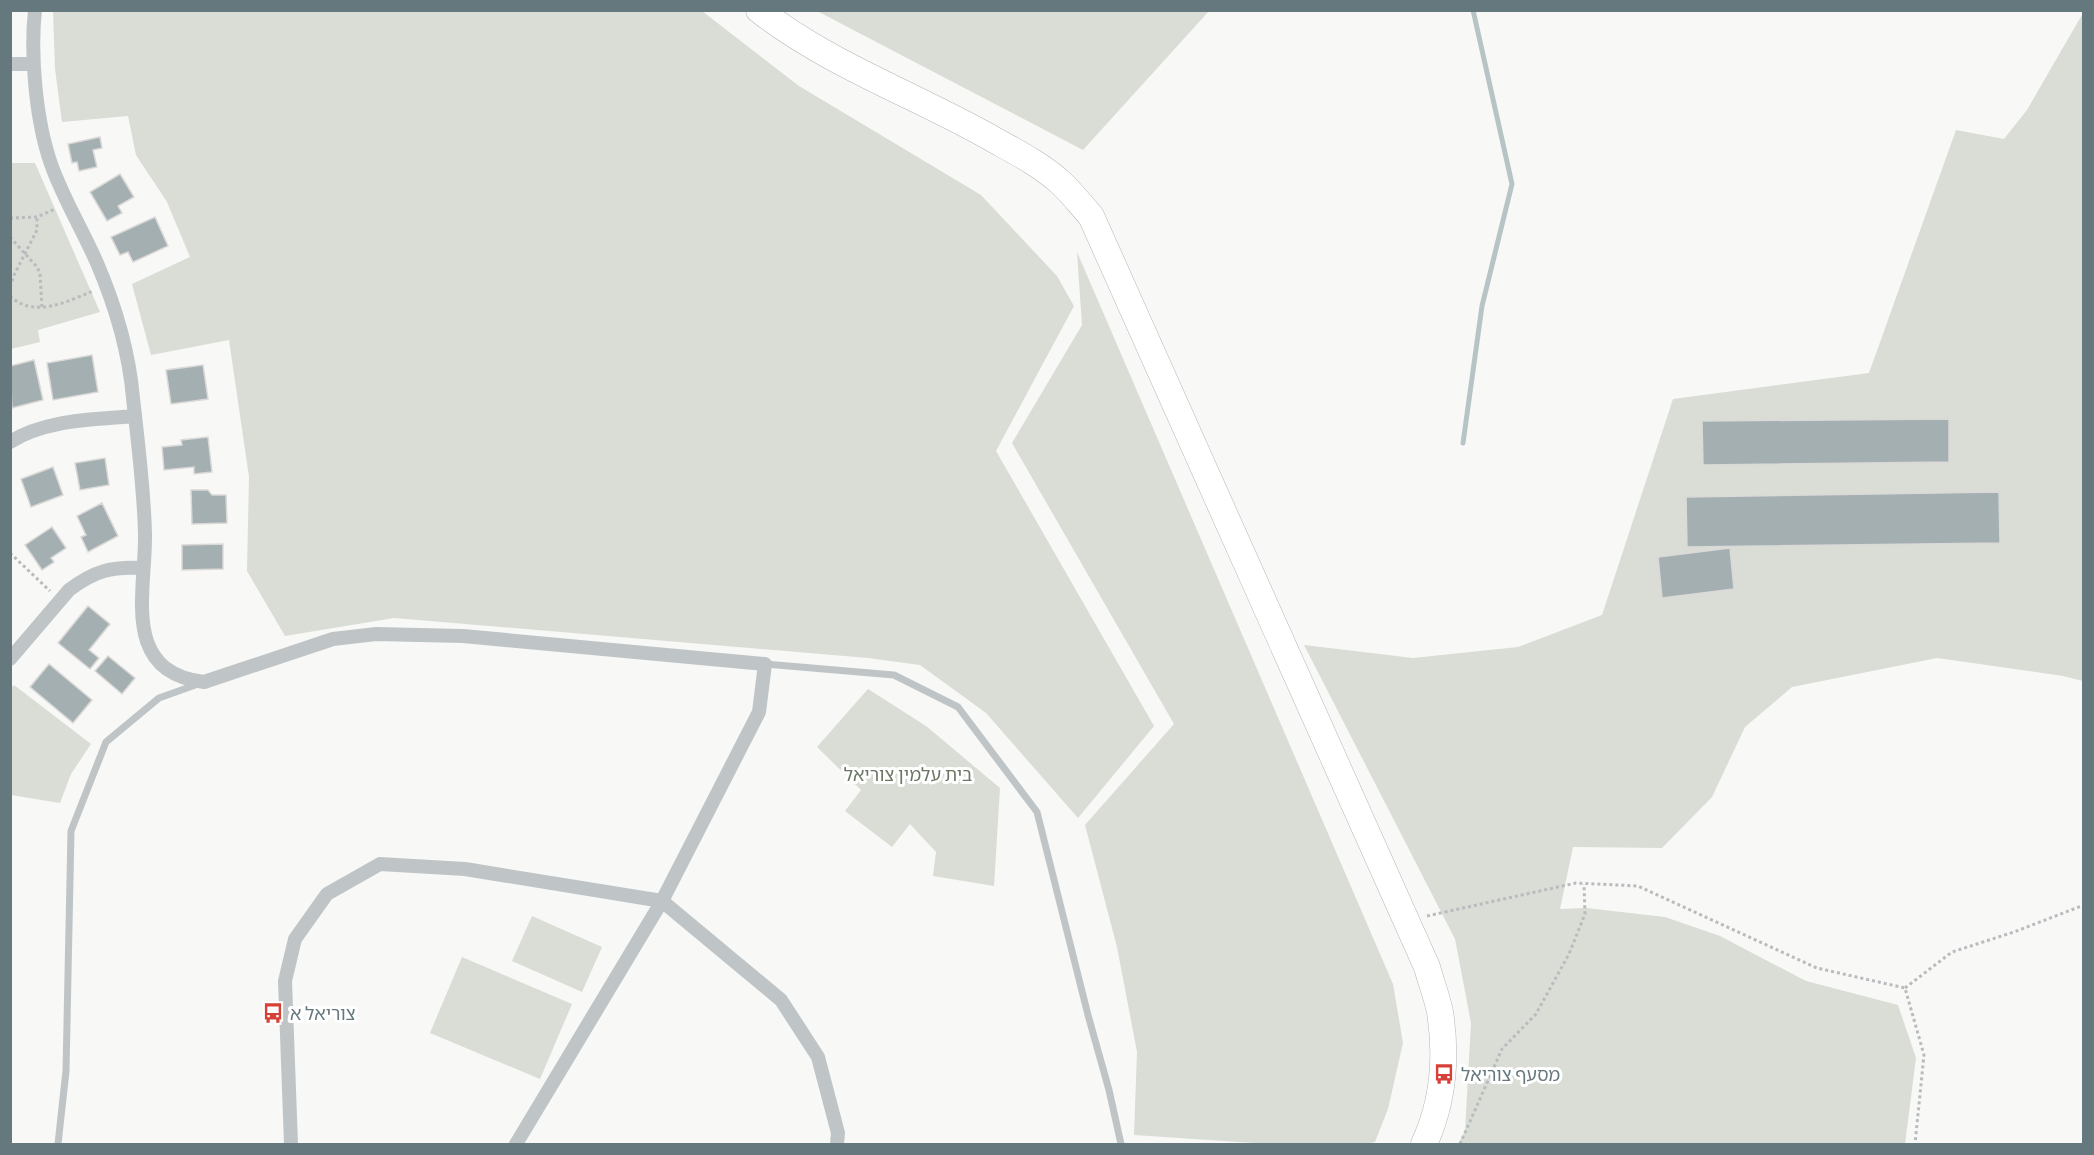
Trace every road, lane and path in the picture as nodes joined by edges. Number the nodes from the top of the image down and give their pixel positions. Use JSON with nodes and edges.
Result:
{"nodes":[{"id":1,"x":35,"y":10,"type":"edge"},
{"id":2,"x":759,"y":10,"type":"edge"},
{"id":3,"x":10,"y":64,"type":"edge"},
{"id":4,"x":33,"y":64,"type":"junction"},
{"id":5,"x":67,"y":203,"type":"junction"},
{"id":6,"x":37,"y":217,"type":"junction"},
{"id":7,"x":10,"y":218,"type":"edge"},
{"id":8,"x":10,"y":237,"type":"edge"},
{"id":9,"x":24,"y":254,"type":"junction"},
{"id":10,"x":106,"y":286,"type":"junction"},
{"id":11,"x":10,"y":287,"type":"edge"},
{"id":12,"x":10,"y":296,"type":"edge"},
{"id":13,"x":42,"y":308,"type":"junction"},
{"id":14,"x":135,"y":416,"type":"junction"},
{"id":15,"x":10,"y":442,"type":"edge"},
{"id":16,"x":10,"y":553,"type":"edge"},
{"id":17,"x":143,"y":568,"type":"junction"},
{"id":18,"x":60,"y":601,"type":"junction"},
{"id":19,"x":10,"y":659,"type":"edge"},
{"id":20,"x":765,"y":664,"type":"junction"},
{"id":21,"x":204,"y":682,"type":"junction"},
{"id":22,"x":1584,"y":884,"type":"junction"},
{"id":23,"x":662,"y":901,"type":"junction"},
{"id":24,"x":2084,"y":905,"type":"edge"},
{"id":25,"x":1406,"y":921,"type":"junction"},
{"id":26,"x":1905,"y":988,"type":"junction"},
{"id":27,"x":1424,"y":1140,"type":"edge"},
{"id":28,"x":58,"y":1144,"type":"edge"},
{"id":29,"x":291,"y":1144,"type":"edge"},
{"id":30,"x":516,"y":1144,"type":"edge"},
{"id":31,"x":837,"y":1144,"type":"edge"},
{"id":32,"x":1121,"y":1144,"type":"edge"},
{"id":33,"x":1460,"y":1144,"type":"edge"},
{"id":34,"x":1915,"y":1144,"type":"edge"}],
"edges":[{"from":1,"to":4,"type":"street"},
{"from":2,"to":25,"type":"highway"},
{"from":3,"to":4,"type":"street"},
{"from":4,"to":5,"type":"street"},
{"from":5,"to":6,"type":"path"},
{"from":5,"to":10,"type":"street"},
{"from":6,"to":7,"type":"path"},
{"from":6,"to":9,"type":"path"},
{"from":8,"to":9,"type":"path"},
{"from":9,"to":11,"type":"path"},
{"from":9,"to":13,"type":"path"},
{"from":10,"to":13,"type":"path"},
{"from":10,"to":14,"type":"street"},
{"from":12,"to":13,"type":"path"},
{"from":14,"to":15,"type":"street"},
{"from":14,"to":17,"type":"street"},
{"from":16,"to":18,"type":"path"},
{"from":17,"to":18,"type":"street"},
{"from":17,"to":21,"type":"street"},
{"from":18,"to":19,"type":"street"},
{"from":20,"to":21,"type":"street"},
{"from":20,"to":23,"type":"street"},
{"from":20,"to":32,"type":"lane"},
{"from":21,"to":28,"type":"lane"},
{"from":22,"to":25,"type":"path"},
{"from":22,"to":26,"type":"path"},
{"from":22,"to":33,"type":"path"},
{"from":23,"to":29,"type":"street"},
{"from":23,"to":30,"type":"street"},
{"from":23,"to":31,"type":"street"},
{"from":24,"to":26,"type":"path"},
{"from":25,"to":27,"type":"highway"},
{"from":26,"to":34,"type":"path"}]}
